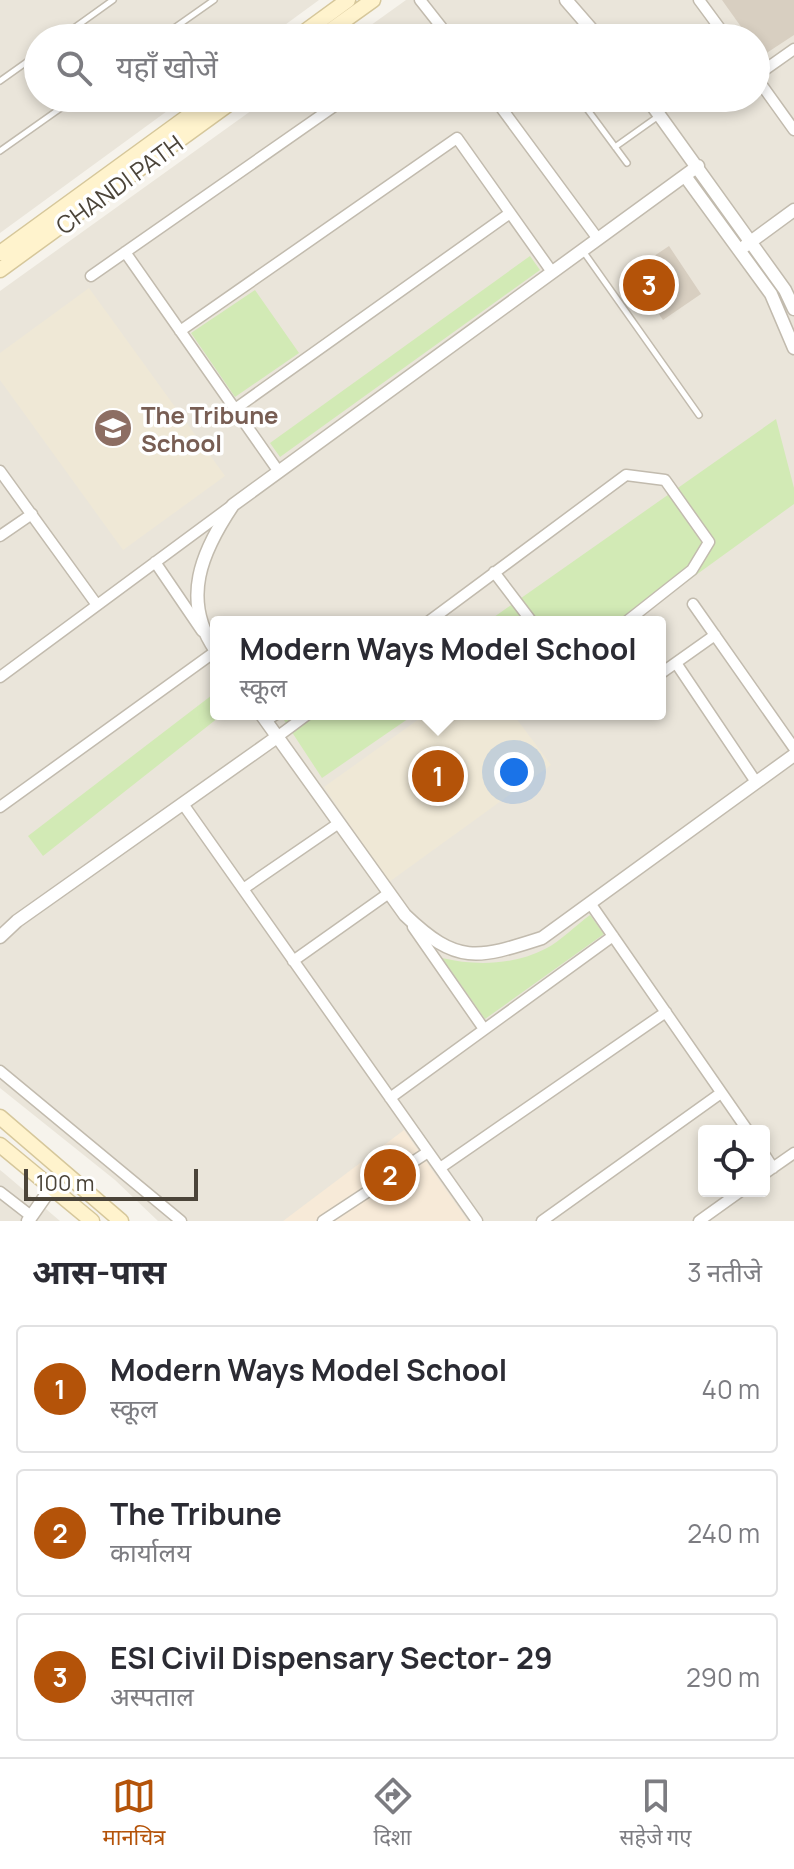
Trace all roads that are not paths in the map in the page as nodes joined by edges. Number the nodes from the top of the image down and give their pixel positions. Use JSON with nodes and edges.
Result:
{"nodes":[{"id":1,"x":113,"y":0,"type":"edge"},
{"id":2,"x":214,"y":0,"type":"edge"},
{"id":3,"x":348,"y":0,"type":"edge"},
{"id":4,"x":373,"y":0,"type":"edge"},
{"id":5,"x":420,"y":0,"type":"edge"},
{"id":6,"x":566,"y":0,"type":"edge"},
{"id":7,"x":575,"y":0,"type":"edge"},
{"id":8,"x":699,"y":0,"type":"edge"},
{"id":9,"x":80,"y":24,"type":"edge"},
{"id":10,"x":180,"y":24,"type":"edge"},
{"id":11,"x":315,"y":24,"type":"edge"},
{"id":12,"x":340,"y":24,"type":"edge"},
{"id":13,"x":439,"y":24,"type":"edge"},
{"id":14,"x":587,"y":24,"type":"edge"},
{"id":15,"x":591,"y":24,"type":"edge"},
{"id":16,"x":717,"y":24,"type":"edge"},
{"id":17,"x":794,"y":49,"type":"edge"},
{"id":18,"x":24,"y":64,"type":"edge"},
{"id":19,"x":770,"y":67,"type":"edge"},
{"id":20,"x":0,"y":81,"type":"edge"},
{"id":21,"x":770,"y":97,"type":"edge"},
{"id":22,"x":55,"y":112,"type":"edge"},
{"id":23,"x":194,"y":112,"type":"edge"},
{"id":24,"x":218,"y":112,"type":"edge"},
{"id":25,"x":326,"y":112,"type":"edge"},
{"id":26,"x":504,"y":112,"type":"edge"},
{"id":27,"x":589,"y":112,"type":"edge"},
{"id":28,"x":661,"y":114,"type":"joint"},
{"id":29,"x":794,"y":130,"type":"edge"},
{"id":30,"x":615,"y":147,"type":"junction"},
{"id":31,"x":0,"y":151,"type":"edge"},
{"id":32,"x":627,"y":163,"type":"dead end"},
{"id":33,"x":698,"y":166,"type":"junction"},
{"id":34,"x":685,"y":176,"type":"junction"},
{"id":35,"x":794,"y":210,"type":"edge"},
{"id":36,"x":510,"y":213,"type":"junction"},
{"id":37,"x":598,"y":239,"type":"junction"},
{"id":38,"x":751,"y":241,"type":"junction"},
{"id":39,"x":583,"y":250,"type":"junction"},
{"id":40,"x":739,"y":250,"type":"junction"},
{"id":41,"x":125,"y":252,"type":"junction"},
{"id":42,"x":0,"y":253,"type":"edge"},
{"id":43,"x":0,"y":270,"type":"edge"},
{"id":44,"x":552,"y":272,"type":"junction"},
{"id":45,"x":91,"y":276,"type":"dead end"},
{"id":46,"x":794,"y":309,"type":"edge"},
{"id":47,"x":180,"y":331,"type":"junction"},
{"id":48,"x":794,"y":348,"type":"edge"},
{"id":49,"x":235,"y":409,"type":"junction"},
{"id":50,"x":699,"y":415,"type":"dead end"},
{"id":51,"x":0,"y":471,"type":"edge"},
{"id":52,"x":279,"y":472,"type":"junction"},
{"id":53,"x":233,"y":505,"type":"junction"},
{"id":54,"x":32,"y":514,"type":"junction"},
{"id":55,"x":0,"y":536,"type":"edge"},
{"id":56,"x":155,"y":562,"type":"junction"},
{"id":57,"x":494,"y":572,"type":"junction"},
{"id":58,"x":693,"y":604,"type":"dead end"},
{"id":59,"x":97,"y":605,"type":"junction"},
{"id":60,"x":436,"y":616,"type":"edge"},
{"id":61,"x":527,"y":616,"type":"edge"},
{"id":62,"x":634,"y":616,"type":"edge"},
{"id":63,"x":203,"y":633,"type":"junction"},
{"id":64,"x":715,"y":635,"type":"junction"},
{"id":65,"x":210,"y":643,"type":"edge"},
{"id":66,"x":210,"y":655,"type":"edge"},
{"id":67,"x":676,"y":663,"type":"junction"},
{"id":68,"x":666,"y":670,"type":"edge"},
{"id":69,"x":0,"y":677,"type":"edge"},
{"id":70,"x":265,"y":720,"type":"edge"},
{"id":71,"x":300,"y":720,"type":"edge"},
{"id":72,"x":277,"y":737,"type":"junction"},
{"id":73,"x":794,"y":748,"type":"edge"},
{"id":74,"x":794,"y":755,"type":"edge"},
{"id":75,"x":756,"y":782,"type":"junction"},
{"id":76,"x":183,"y":804,"type":"junction"},
{"id":77,"x":0,"y":807,"type":"edge"},
{"id":78,"x":339,"y":823,"type":"junction"},
{"id":79,"x":243,"y":889,"type":"junction"},
{"id":80,"x":389,"y":893,"type":"junction"},
{"id":81,"x":590,"y":903,"type":"junction"},
{"id":82,"x":405,"y":915,"type":"junction"},
{"id":83,"x":613,"y":936,"type":"junction"},
{"id":84,"x":0,"y":937,"type":"edge"},
{"id":85,"x":293,"y":961,"type":"junction"},
{"id":86,"x":666,"y":1012,"type":"junction"},
{"id":87,"x":484,"y":1029,"type":"junction"},
{"id":88,"x":0,"y":1071,"type":"edge"},
{"id":89,"x":721,"y":1093,"type":"junction"},
{"id":90,"x":390,"y":1098,"type":"junction"},
{"id":91,"x":0,"y":1117,"type":"edge"},
{"id":92,"x":744,"y":1125,"type":"edge"},
{"id":93,"x":0,"y":1145,"type":"edge"},
{"id":94,"x":428,"y":1152,"type":"junction"},
{"id":95,"x":794,"y":1153,"type":"edge"},
{"id":96,"x":440,"y":1168,"type":"junction"},
{"id":97,"x":770,"y":1170,"type":"edge"},
{"id":98,"x":51,"y":1188,"type":"junction"},
{"id":99,"x":0,"y":1192,"type":"edge"},
{"id":100,"x":733,"y":1197,"type":"edge"},
{"id":101,"x":30,"y":1219,"type":"edge"},
{"id":102,"x":92,"y":1221,"type":"edge"},
{"id":103,"x":121,"y":1221,"type":"edge"},
{"id":104,"x":181,"y":1221,"type":"edge"},
{"id":105,"x":323,"y":1221,"type":"edge"},
{"id":106,"x":477,"y":1221,"type":"edge"},
{"id":107,"x":542,"y":1221,"type":"edge"},
{"id":108,"x":699,"y":1221,"type":"edge"}],
"edges":[{"from":1,"to":9,"type":"lane"},
{"from":2,"to":10,"type":"lane"},
{"from":3,"to":11,"type":"main road"},
{"from":4,"to":12,"type":"main road"},
{"from":5,"to":13,"type":"street"},
{"from":6,"to":14,"type":"street"},
{"from":7,"to":15,"type":"street"},
{"from":8,"to":16,"type":"street"},
{"from":17,"to":19,"type":"street"},
{"from":18,"to":20,"type":"lane"},
{"from":21,"to":29,"type":"street"},
{"from":22,"to":31,"type":"lane"},
{"from":23,"to":42,"type":"main road","name":"CHANDI PATH"},
{"from":24,"to":43,"type":"main road","name":"CHANDI PATH"},
{"from":25,"to":41,"type":"street"},
{"from":26,"to":37,"type":"street"},
{"from":27,"to":30,"type":"lane"},
{"from":28,"to":30,"type":"lane"},
{"from":28,"to":33,"type":"street"},
{"from":30,"to":32,"type":"lane"},
{"from":33,"to":34,"type":"street"},
{"from":33,"to":38,"type":"street"},
{"from":34,"to":37,"type":"street"},
{"from":34,"to":40,"type":"street"},
{"from":35,"to":38,"type":"street"},
{"from":36,"to":44,"type":"street"},
{"from":36,"to":47,"type":"street"},
{"from":36,"to":49,"type":"street"},
{"from":37,"to":39,"type":"street"},
{"from":38,"to":40,"type":"street"},
{"from":38,"to":46,"type":"street"},
{"from":39,"to":44,"type":"street"},
{"from":39,"to":50,"type":"lane"},
{"from":40,"to":48,"type":"street"},
{"from":41,"to":45,"type":"street"},
{"from":41,"to":47,"type":"street"},
{"from":44,"to":52,"type":"street"},
{"from":47,"to":49,"type":"street"},
{"from":49,"to":52,"type":"street"},
{"from":51,"to":54,"type":"street"},
{"from":52,"to":53,"type":"street"},
{"from":53,"to":56,"type":"street"},
{"from":53,"to":63,"type":"street"},
{"from":54,"to":55,"type":"street"},
{"from":54,"to":59,"type":"street"},
{"from":56,"to":59,"type":"street"},
{"from":56,"to":63,"type":"street"},
{"from":57,"to":60,"type":"street"},
{"from":57,"to":61,"type":"street"},
{"from":57,"to":62,"type":"street"},
{"from":58,"to":64,"type":"street"},
{"from":59,"to":69,"type":"street"},
{"from":63,"to":65,"type":"street"},
{"from":64,"to":67,"type":"street"},
{"from":64,"to":73,"type":"street"},
{"from":66,"to":77,"type":"street"},
{"from":67,"to":68,"type":"street"},
{"from":67,"to":75,"type":"street"},
{"from":70,"to":72,"type":"street"},
{"from":71,"to":72,"type":"street"},
{"from":72,"to":76,"type":"street"},
{"from":72,"to":78,"type":"street"},
{"from":74,"to":75,"type":"street"},
{"from":75,"to":81,"type":"street"},
{"from":76,"to":79,"type":"street"},
{"from":76,"to":84,"type":"street"},
{"from":78,"to":79,"type":"street"},
{"from":78,"to":80,"type":"street"},
{"from":79,"to":85,"type":"street"},
{"from":80,"to":82,"type":"street"},
{"from":80,"to":85,"type":"street"},
{"from":81,"to":82,"type":"street"},
{"from":81,"to":83,"type":"street"},
{"from":82,"to":87,"type":"street"},
{"from":83,"to":86,"type":"street"},
{"from":83,"to":87,"type":"street"},
{"from":85,"to":90,"type":"street"},
{"from":86,"to":89,"type":"street"},
{"from":86,"to":96,"type":"street"},
{"from":87,"to":90,"type":"street"},
{"from":88,"to":104,"type":"street"},
{"from":89,"to":92,"type":"street"},
{"from":89,"to":107,"type":"street"},
{"from":90,"to":94,"type":"street"},
{"from":91,"to":103,"type":"main road"},
{"from":93,"to":98,"type":"main road"},
{"from":94,"to":96,"type":"street"},
{"from":94,"to":105,"type":"street"},
{"from":95,"to":97,"type":"street"},
{"from":96,"to":106,"type":"street"},
{"from":98,"to":101,"type":"street"},
{"from":98,"to":102,"type":"main road"},
{"from":99,"to":101,"type":"street"},
{"from":100,"to":108,"type":"street"}]}
